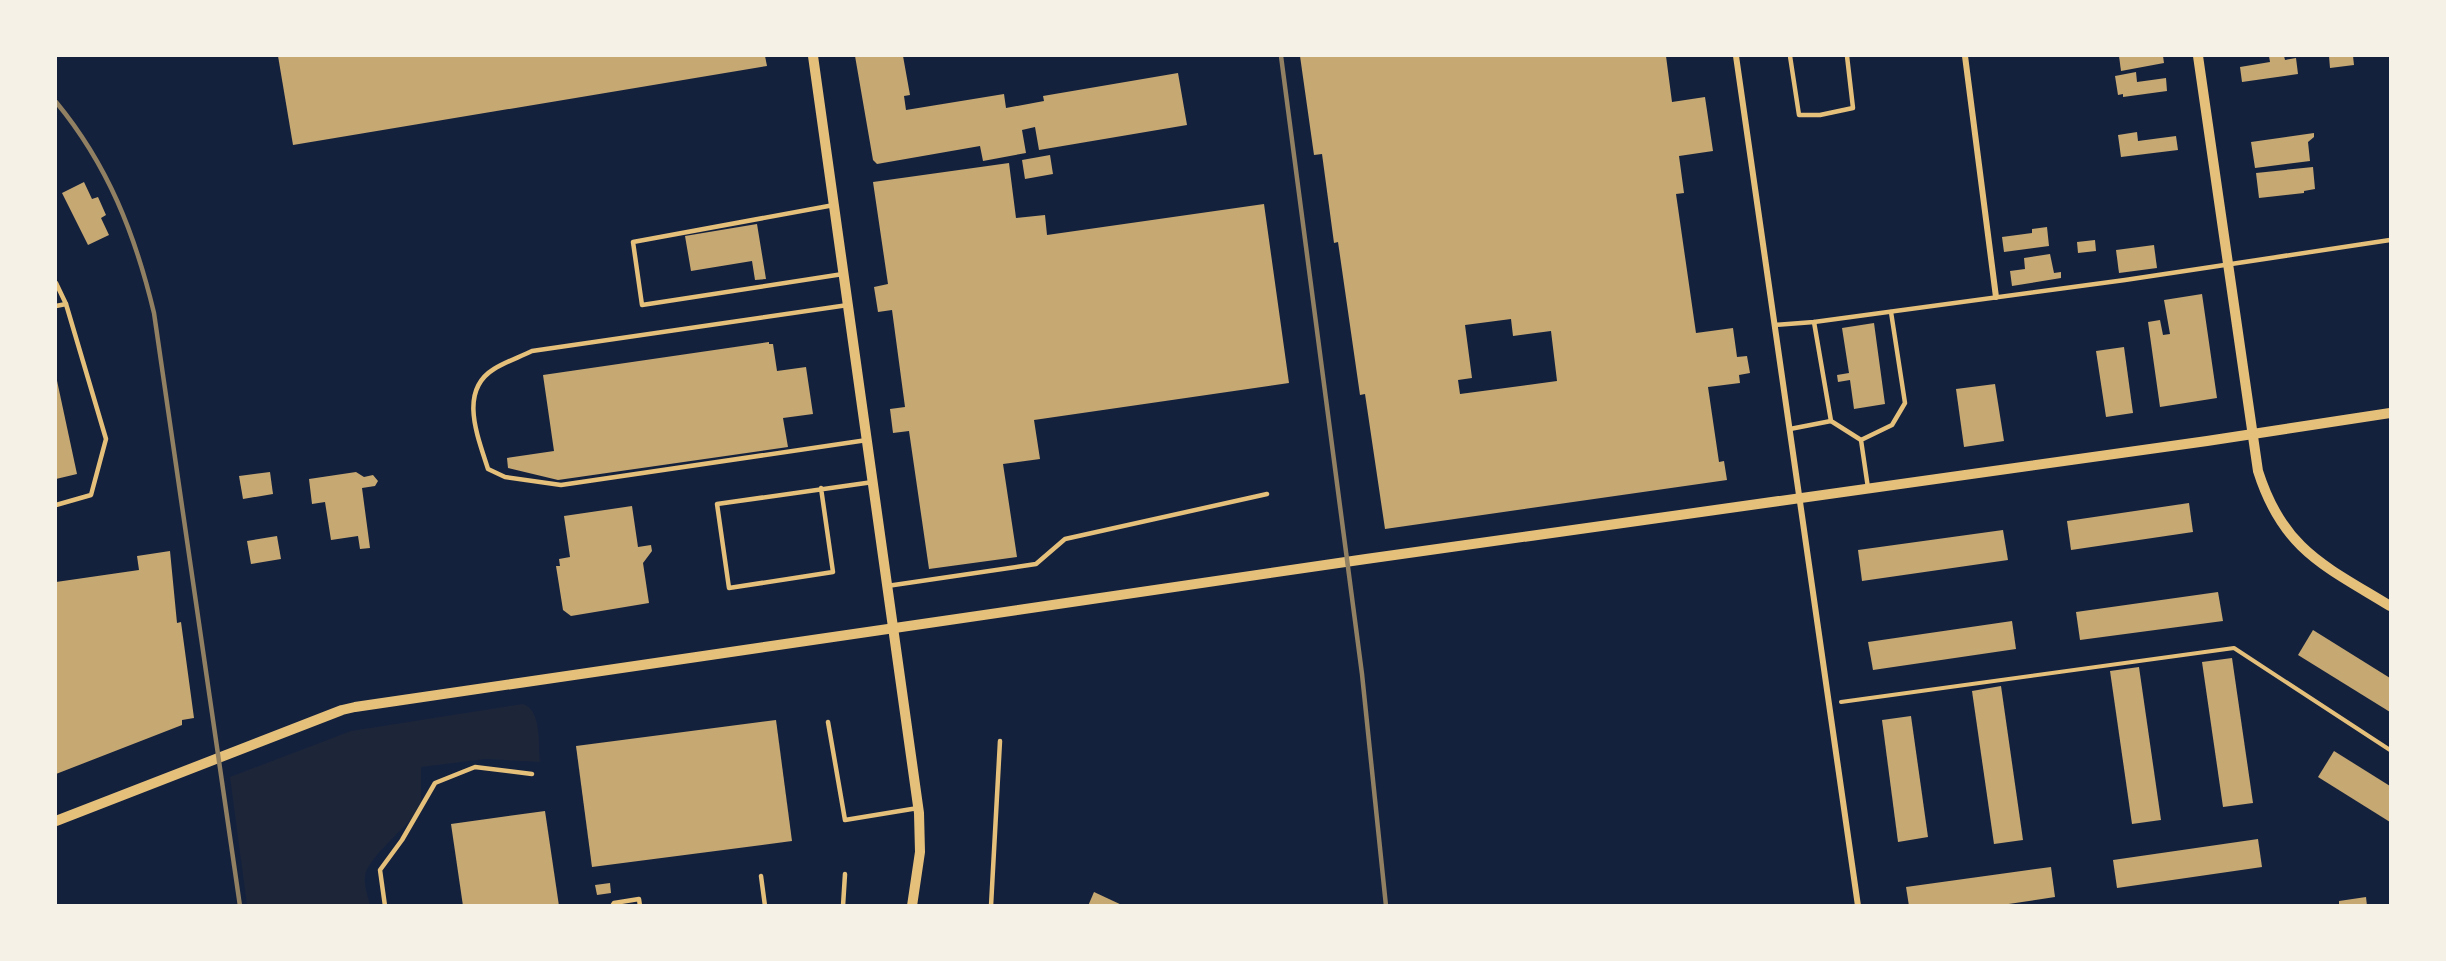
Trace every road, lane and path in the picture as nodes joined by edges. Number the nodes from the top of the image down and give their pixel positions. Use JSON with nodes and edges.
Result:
{"nodes":[{"id":1,"x":813,"y":56,"type":"edge"},
{"id":2,"x":1736,"y":56,"type":"edge"},
{"id":3,"x":1790,"y":56,"type":"edge"},
{"id":4,"x":1847,"y":56,"type":"edge"},
{"id":5,"x":1965,"y":56,"type":"edge"},
{"id":6,"x":2199,"y":56,"type":"edge"},
{"id":7,"x":834,"y":204,"type":"junction"},
{"id":8,"x":2391,"y":240,"type":"edge"},
{"id":9,"x":2228,"y":264,"type":"junction"},
{"id":10,"x":843,"y":274,"type":"junction"},
{"id":11,"x":56,"y":283,"type":"edge"},
{"id":12,"x":1996,"y":297,"type":"junction"},
{"id":13,"x":66,"y":304,"type":"junction"},
{"id":14,"x":848,"y":305,"type":"junction"},
{"id":15,"x":56,"y":306,"type":"edge"},
{"id":16,"x":1891,"y":312,"type":"junction"},
{"id":17,"x":1814,"y":322,"type":"junction"},
{"id":18,"x":1775,"y":325,"type":"junction"},
{"id":19,"x":2391,"y":413,"type":"edge"},
{"id":20,"x":1831,"y":421,"type":"junction"},
{"id":21,"x":1790,"y":429,"type":"junction"},
{"id":22,"x":2252,"y":434,"type":"junction"},
{"id":23,"x":867,"y":440,"type":"junction"},
{"id":24,"x":1861,"y":440,"type":"junction"},
{"id":25,"x":873,"y":482,"type":"junction"},
{"id":26,"x":821,"y":488,"type":"junction"},
{"id":27,"x":1868,"y":488,"type":"junction"},
{"id":28,"x":1268,"y":494,"type":"dead end"},
{"id":29,"x":1800,"y":498,"type":"junction"},
{"id":30,"x":56,"y":505,"type":"edge"},
{"id":31,"x":887,"y":586,"type":"junction"},
{"id":32,"x":2391,"y":606,"type":"edge"},
{"id":33,"x":894,"y":630,"type":"junction"},
{"id":34,"x":1829,"y":704,"type":"junction"},
{"id":35,"x":828,"y":722,"type":"dead end"},
{"id":36,"x":1000,"y":741,"type":"dead end"},
{"id":37,"x":2391,"y":750,"type":"edge"},
{"id":38,"x":532,"y":774,"type":"dead end"},
{"id":39,"x":918,"y":808,"type":"junction"},
{"id":40,"x":56,"y":821,"type":"edge"},
{"id":41,"x":845,"y":874,"type":"dead end"},
{"id":42,"x":761,"y":876,"type":"dead end"},
{"id":43,"x":385,"y":906,"type":"edge"},
{"id":44,"x":612,"y":906,"type":"edge"},
{"id":45,"x":640,"y":906,"type":"edge"},
{"id":46,"x":765,"y":906,"type":"edge"},
{"id":47,"x":843,"y":906,"type":"edge"},
{"id":48,"x":912,"y":906,"type":"edge"},
{"id":49,"x":990,"y":906,"type":"edge"},
{"id":50,"x":1858,"y":906,"type":"edge"}],
"edges":[{"from":1,"to":7,"type":"street"},
{"from":2,"to":18,"type":"street"},
{"from":3,"to":4,"type":"lane"},
{"from":5,"to":12,"type":"street"},
{"from":6,"to":9,"type":"street"},
{"from":7,"to":10,"type":"street"},
{"from":7,"to":10,"type":"lane"},
{"from":8,"to":9,"type":"lane"},
{"from":9,"to":12,"type":"lane"},
{"from":9,"to":22,"type":"street"},
{"from":10,"to":14,"type":"street"},
{"from":11,"to":13,"type":"lane"},
{"from":12,"to":16,"type":"lane"},
{"from":13,"to":15,"type":"lane"},
{"from":13,"to":30,"type":"lane"},
{"from":14,"to":23,"type":"street"},
{"from":14,"to":23,"type":"lane"},
{"from":16,"to":17,"type":"lane"},
{"from":16,"to":24,"type":"lane"},
{"from":17,"to":18,"type":"lane"},
{"from":17,"to":20,"type":"lane"},
{"from":18,"to":21,"type":"street"},
{"from":19,"to":22,"type":"street"},
{"from":20,"to":21,"type":"lane"},
{"from":20,"to":24,"type":"lane"},
{"from":21,"to":29,"type":"street"},
{"from":22,"to":27,"type":"street"},
{"from":22,"to":32,"type":"street"},
{"from":23,"to":25,"type":"street"},
{"from":24,"to":27,"type":"lane"},
{"from":25,"to":26,"type":"lane"},
{"from":25,"to":31,"type":"street"},
{"from":26,"to":26,"type":"lane"},
{"from":27,"to":29,"type":"street"},
{"from":28,"to":31,"type":"lane"},
{"from":29,"to":33,"type":"street"},
{"from":29,"to":34,"type":"street"},
{"from":31,"to":33,"type":"street"},
{"from":33,"to":39,"type":"street"},
{"from":33,"to":40,"type":"street"},
{"from":34,"to":37,"type":"path"},
{"from":34,"to":50,"type":"street"},
{"from":35,"to":39,"type":"lane"},
{"from":36,"to":49,"type":"lane"},
{"from":38,"to":43,"type":"lane"},
{"from":39,"to":48,"type":"street"},
{"from":41,"to":47,"type":"lane"},
{"from":42,"to":46,"type":"lane"},
{"from":44,"to":45,"type":"lane"}]}
